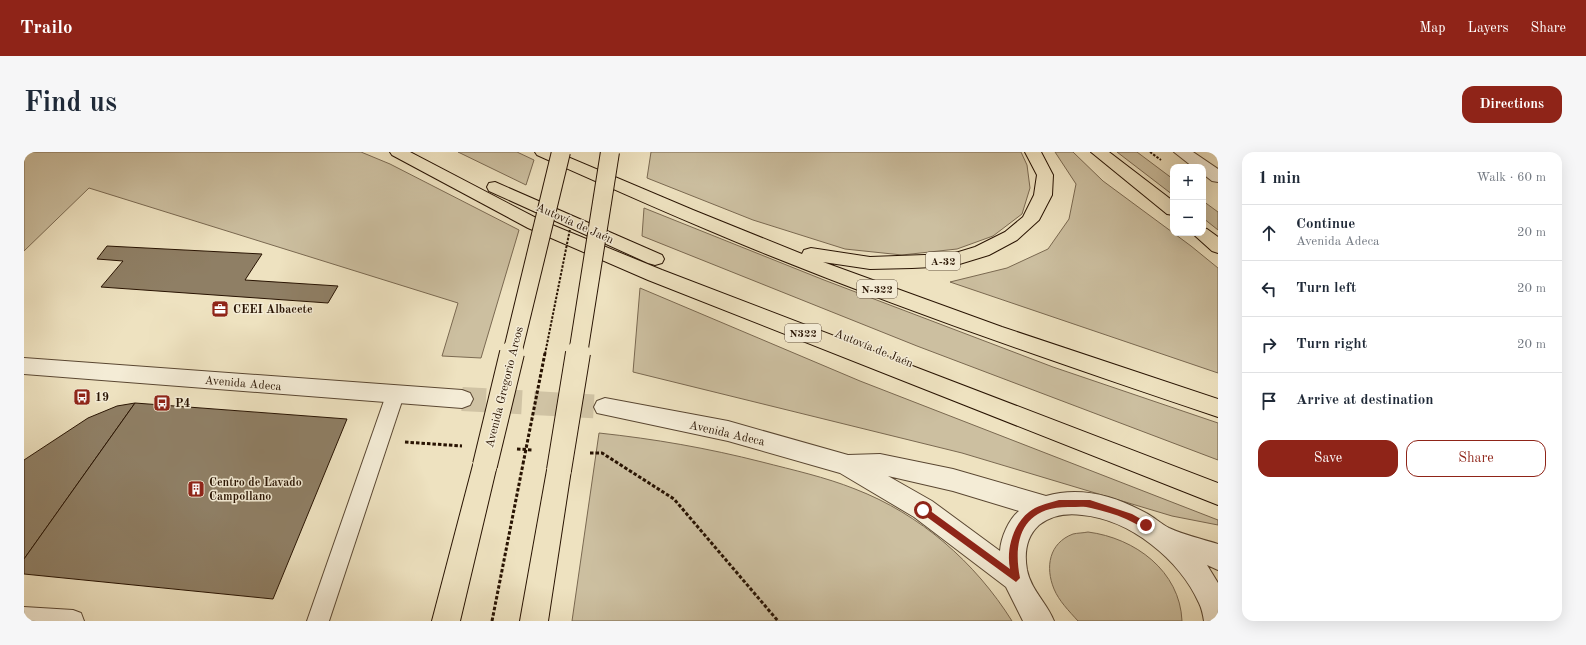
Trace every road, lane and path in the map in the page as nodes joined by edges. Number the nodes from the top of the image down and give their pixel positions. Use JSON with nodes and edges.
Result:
{"nodes":[{"id":1,"x":398,"y":152,"type":"edge"},
{"id":2,"x":426,"y":152,"type":"edge"},
{"id":3,"x":542,"y":152,"type":"edge"},
{"id":4,"x":560,"y":152,"type":"edge"},
{"id":5,"x":610,"y":152,"type":"edge"},
{"id":6,"x":1033,"y":152,"type":"edge"},
{"id":7,"x":1099,"y":152,"type":"edge"},
{"id":8,"x":1182,"y":152,"type":"edge"},
{"id":9,"x":1218,"y":177,"type":"edge"},
{"id":10,"x":1170,"y":208,"type":"edge"},
{"id":11,"x":572,"y":222,"type":"dead end"},
{"id":12,"x":1205,"y":236,"type":"edge"},
{"id":13,"x":1218,"y":247,"type":"edge"},
{"id":14,"x":772,"y":249,"type":"junction"},
{"id":15,"x":24,"y":366,"type":"edge"},
{"id":16,"x":59,"y":368,"type":"junction"},
{"id":17,"x":24,"y":375,"type":"edge"},
{"id":18,"x":395,"y":395,"type":"junction"},
{"id":19,"x":462,"y":399,"type":"tunnel mouth"},
{"id":20,"x":605,"y":407,"type":"tunnel mouth"},
{"id":21,"x":1218,"y":408,"type":"edge"},
{"id":22,"x":380,"y":441,"type":"junction"},
{"id":23,"x":467,"y":446,"type":"dead end"},
{"id":24,"x":515,"y":448,"type":"dead end"},
{"id":25,"x":539,"y":450,"type":"dead end"},
{"id":26,"x":586,"y":452,"type":"dead end"},
{"id":27,"x":846,"y":465,"type":"junction"},
{"id":28,"x":1218,"y":483,"type":"edge"},
{"id":29,"x":1218,"y":494,"type":"edge"},
{"id":30,"x":1045,"y":507,"type":"junction"},
{"id":31,"x":1162,"y":537,"type":"junction"},
{"id":32,"x":1218,"y":558,"type":"edge"},
{"id":33,"x":1016,"y":578,"type":"junction"},
{"id":34,"x":24,"y":618,"type":"edge"},
{"id":35,"x":1218,"y":620,"type":"edge"},
{"id":36,"x":73,"y":621,"type":"edge"},
{"id":37,"x":318,"y":621,"type":"edge"},
{"id":38,"x":446,"y":621,"type":"edge"},
{"id":39,"x":492,"y":621,"type":"edge"},
{"id":40,"x":534,"y":621,"type":"edge"},
{"id":41,"x":778,"y":621,"type":"edge"},
{"id":42,"x":1040,"y":621,"type":"edge"}],
"edges":[{"from":1,"to":29,"type":"main road","number":"N322"},
{"from":2,"to":28,"type":"main road","name":"Autovía de Jaén"},
{"from":3,"to":14,"type":"main road","number":"N-322"},
{"from":4,"to":38,"type":"main road","name":"Avenida Gregorio Arcos","bridge":true},
{"from":5,"to":40,"type":"main road","bridge":true},
{"from":6,"to":14,"type":"main road","number":"A-32"},
{"from":7,"to":10,"type":"main road"},
{"from":8,"to":9,"type":"street"},
{"from":11,"to":39,"type":"path","bridge":true},
{"from":12,"to":13,"type":"main road"},
{"from":14,"to":21,"type":"main road","number":"N-322"},
{"from":15,"to":16,"type":"street","name":"Avenida Adeca"},
{"from":16,"to":17,"type":"street"},
{"from":16,"to":18,"type":"street","name":"Avenida Adeca"},
{"from":18,"to":19,"type":"street","name":"Avenida Adeca"},
{"from":18,"to":22,"type":"lane"},
{"from":20,"to":27,"type":"street","name":"Avenida Adeca"},
{"from":22,"to":23,"type":"path"},
{"from":22,"to":37,"type":"lane"},
{"from":24,"to":25,"type":"path"},
{"from":26,"to":41,"type":"path"},
{"from":27,"to":30,"type":"street","name":"Avenida Adeca"},
{"from":27,"to":33,"type":"street","name":"Avenida Adeca"},
{"from":30,"to":31,"type":"street"},
{"from":30,"to":33,"type":"street"},
{"from":31,"to":32,"type":"street"},
{"from":31,"to":35,"type":"street"},
{"from":33,"to":42,"type":"street"},
{"from":34,"to":36,"type":"lane"}]}
